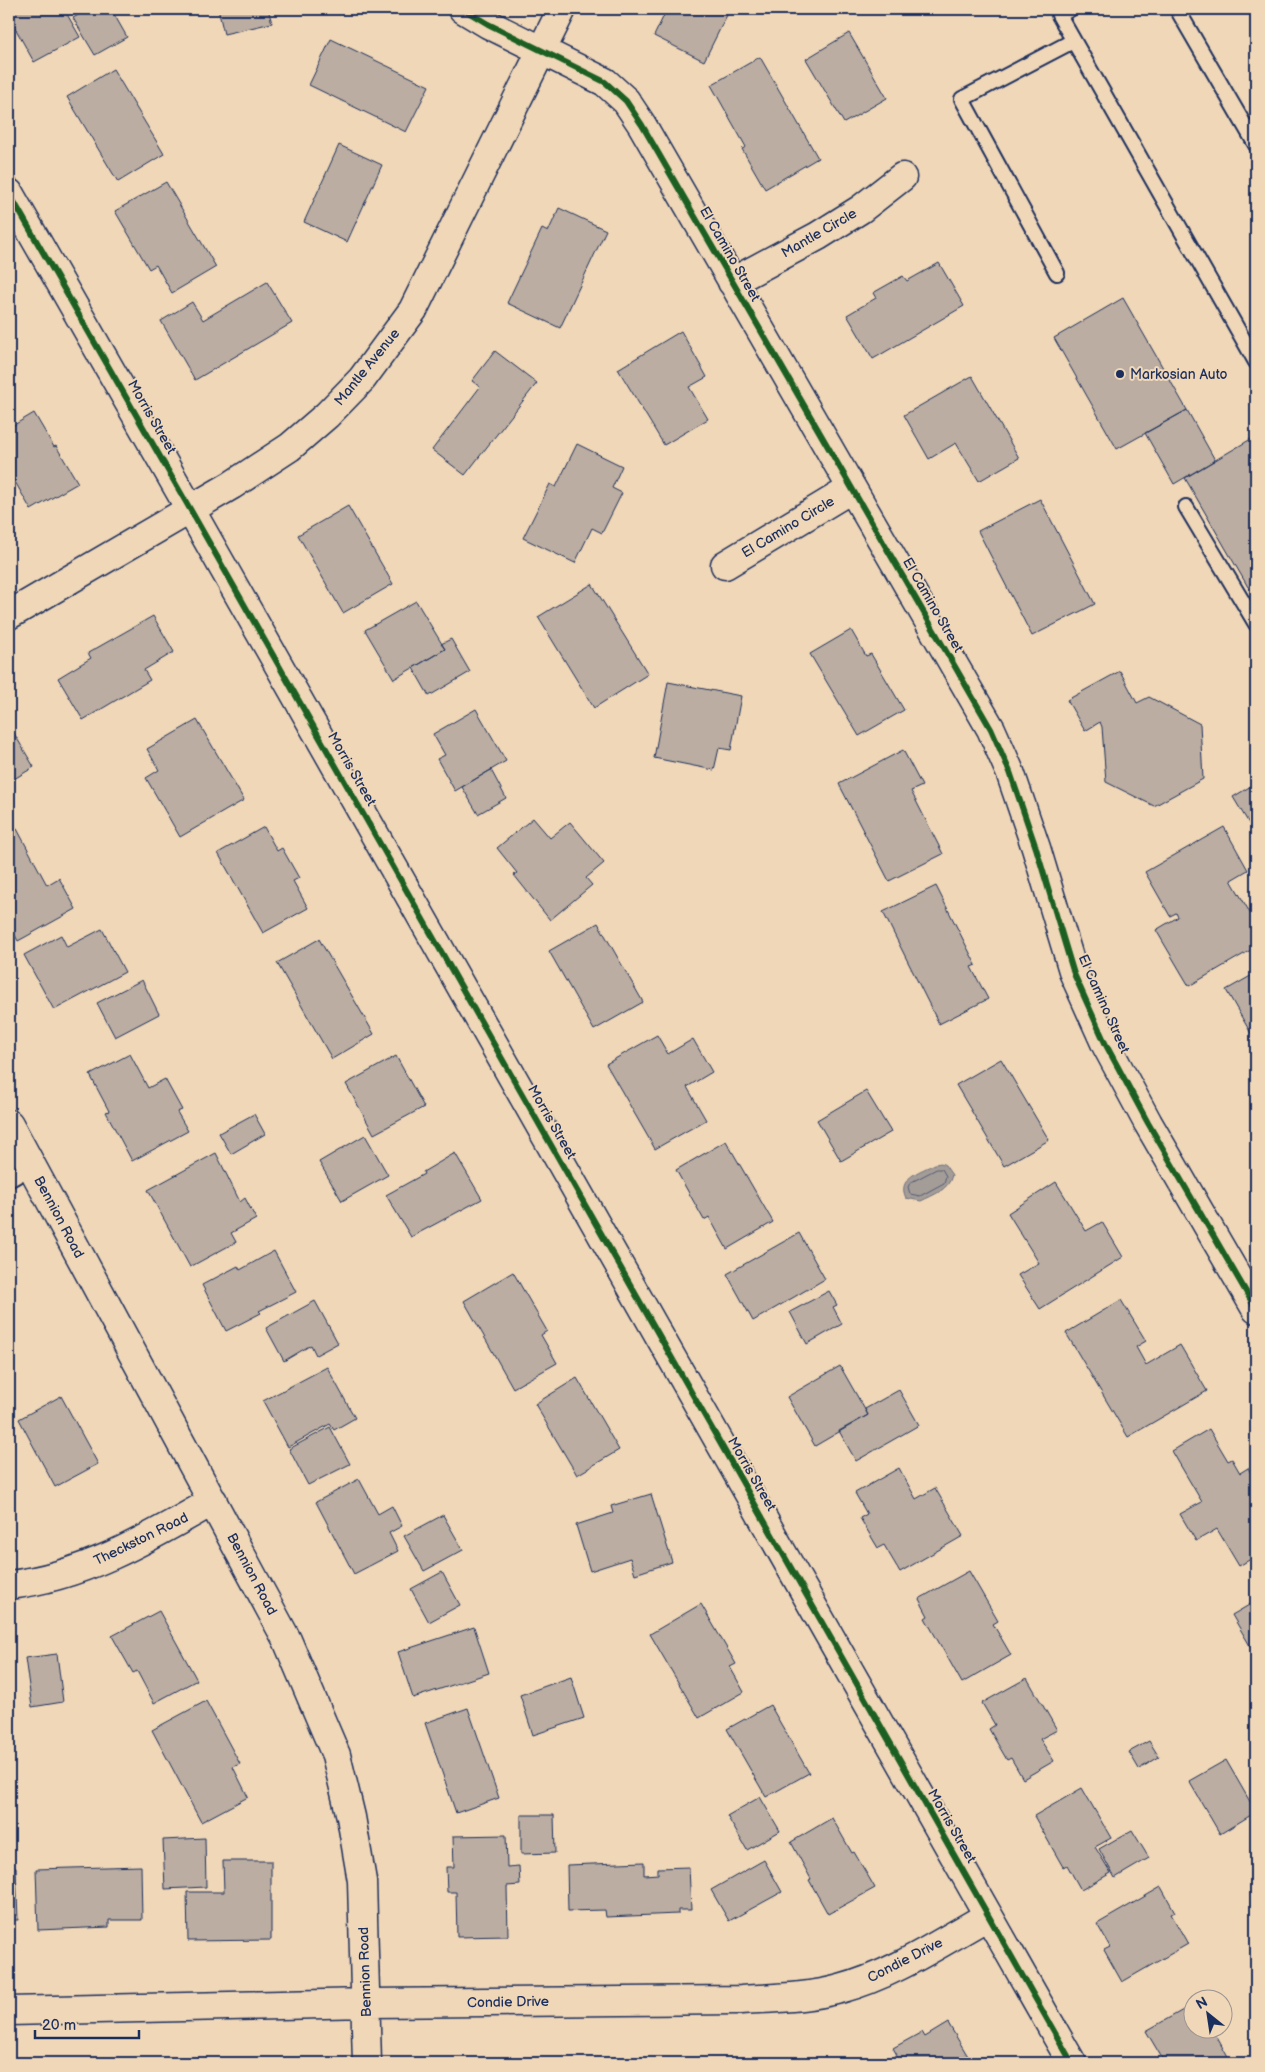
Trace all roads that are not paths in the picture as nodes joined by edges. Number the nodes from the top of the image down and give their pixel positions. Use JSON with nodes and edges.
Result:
{"nodes":[{"id":1,"x":463,"y":9,"type":"edge"},
{"id":2,"x":562,"y":9,"type":"edge"},
{"id":3,"x":1070,"y":9,"type":"edge"},
{"id":4,"x":1177,"y":9,"type":"edge"},
{"id":5,"x":1073,"y":40,"type":"junction"},
{"id":6,"x":542,"y":50,"type":"junction"},
{"id":7,"x":1256,"y":145,"type":"edge"},
{"id":8,"x":902,"y":177,"type":"dead end"},
{"id":9,"x":9,"y":194,"type":"edge"},
{"id":10,"x":1057,"y":273,"type":"dead end"},
{"id":11,"x":732,"y":282,"type":"junction"},
{"id":12,"x":1256,"y":362,"type":"edge"},
{"id":13,"x":851,"y":489,"type":"junction"},
{"id":14,"x":1186,"y":507,"type":"dead end"},
{"id":15,"x":190,"y":509,"type":"junction"},
{"id":16,"x":725,"y":565,"type":"dead end"},
{"id":17,"x":9,"y":615,"type":"edge"},
{"id":18,"x":1256,"y":624,"type":"edge"},
{"id":19,"x":9,"y":1124,"type":"edge"},
{"id":20,"x":32,"y":1167,"type":"junction"},
{"id":21,"x":9,"y":1180,"type":"edge"},
{"id":22,"x":1256,"y":1309,"type":"edge"},
{"id":23,"x":213,"y":1501,"type":"junction"},
{"id":24,"x":9,"y":1585,"type":"edge"},
{"id":25,"x":988,"y":1916,"type":"junction"},
{"id":26,"x":367,"y":2003,"type":"junction"},
{"id":27,"x":9,"y":2011,"type":"edge"},
{"id":28,"x":368,"y":2063,"type":"edge"},
{"id":29,"x":1072,"y":2063,"type":"edge"}],
"edges":[{"from":1,"to":6,"type":"street","name":"El Camino Street"},
{"from":2,"to":6,"type":"street","name":"Mantle Avenue"},
{"from":3,"to":5,"type":"lane"},
{"from":4,"to":7,"type":"lane"},
{"from":5,"to":10,"type":"lane"},
{"from":5,"to":12,"type":"lane"},
{"from":6,"to":11,"type":"street","name":"El Camino Street"},
{"from":6,"to":15,"type":"street","name":"Mantle Avenue"},
{"from":8,"to":11,"type":"street","name":"Mantle Circle"},
{"from":9,"to":15,"type":"street","name":"Morris Street"},
{"from":11,"to":13,"type":"street","name":"El Camino Street"},
{"from":13,"to":16,"type":"street","name":"El Camino Circle"},
{"from":13,"to":22,"type":"street","name":"El Camino Street"},
{"from":14,"to":18,"type":"lane"},
{"from":15,"to":17,"type":"street","name":"Mantle Avenue"},
{"from":15,"to":25,"type":"street","name":"Morris Street"},
{"from":19,"to":20,"type":"street","name":"Bennion Road"},
{"from":20,"to":21,"type":"lane"},
{"from":20,"to":23,"type":"street","name":"Bennion Road"},
{"from":23,"to":24,"type":"street","name":"Theckston Road"},
{"from":23,"to":26,"type":"street","name":"Bennion Road"},
{"from":25,"to":26,"type":"street","name":"Condie Drive"},
{"from":25,"to":29,"type":"street","name":"Morris Street"},
{"from":26,"to":27,"type":"street","name":"Condie Drive"},
{"from":26,"to":28,"type":"street","name":"Bennion Road"}]}
